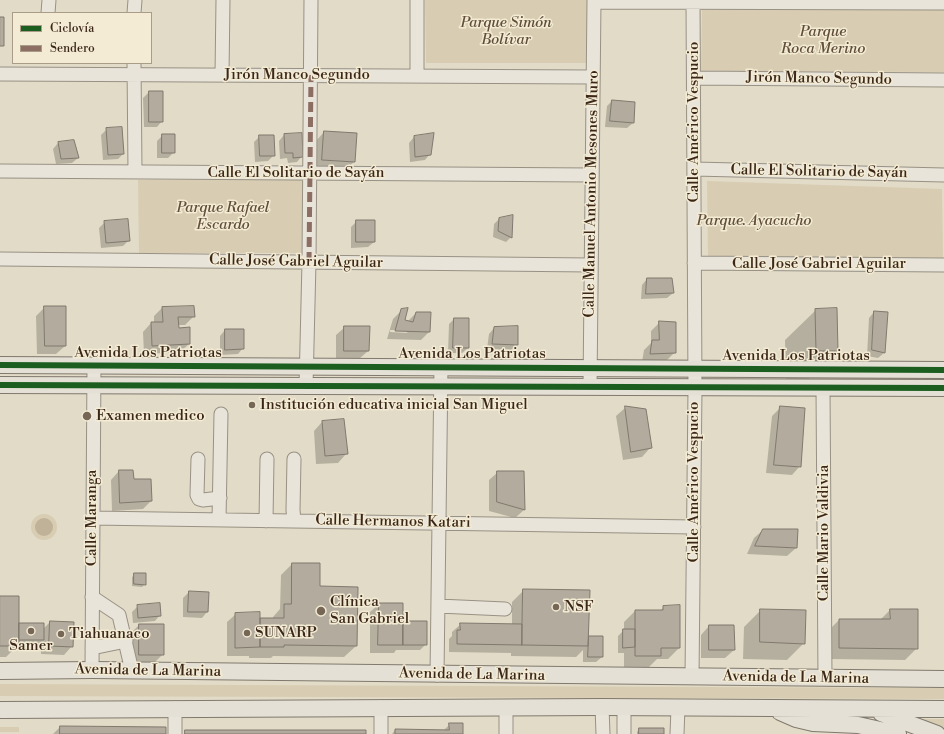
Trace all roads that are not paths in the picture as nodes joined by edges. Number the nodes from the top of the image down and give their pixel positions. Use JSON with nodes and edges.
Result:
{"nodes":[{"id":1,"x":49,"y":0,"type":"edge"},
{"id":2,"x":135,"y":0,"type":"edge"},
{"id":3,"x":223,"y":0,"type":"edge"},
{"id":4,"x":311,"y":0,"type":"edge"},
{"id":5,"x":416,"y":0,"type":"edge"},
{"id":6,"x":594,"y":1,"type":"edge"},
{"id":7,"x":637,"y":1,"type":"edge"},
{"id":8,"x":694,"y":1,"type":"edge"},
{"id":9,"x":785,"y":1,"type":"edge"},
{"id":10,"x":872,"y":1,"type":"edge"},
{"id":11,"x":944,"y":3,"type":"edge"},
{"id":12,"x":48,"y":12,"type":"edge"},
{"id":13,"x":134,"y":12,"type":"edge"},
{"id":14,"x":47,"y":68,"type":"edge"},
{"id":15,"x":133,"y":69,"type":"edge"},
{"id":16,"x":0,"y":74,"type":"edge"},
{"id":17,"x":222,"y":75,"type":"junction"},
{"id":18,"x":311,"y":75,"type":"junction"},
{"id":19,"x":417,"y":76,"type":"junction"},
{"id":20,"x":593,"y":77,"type":"junction"},
{"id":21,"x":694,"y":78,"type":"junction"},
{"id":22,"x":944,"y":80,"type":"edge"},
{"id":23,"x":694,"y":169,"type":"junction"},
{"id":24,"x":0,"y":171,"type":"edge"},
{"id":25,"x":135,"y":172,"type":"junction"},
{"id":26,"x":310,"y":174,"type":"junction"},
{"id":27,"x":944,"y":175,"type":"edge"},
{"id":28,"x":592,"y":176,"type":"junction"},
{"id":29,"x":0,"y":259,"type":"edge"},
{"id":30,"x":309,"y":262,"type":"junction"},
{"id":31,"x":694,"y":263,"type":"junction"},
{"id":32,"x":944,"y":265,"type":"edge"},
{"id":33,"x":591,"y":266,"type":"junction"},
{"id":34,"x":0,"y":365,"type":"edge"},
{"id":35,"x":94,"y":365,"type":"junction"},
{"id":36,"x":306,"y":366,"type":"junction"},
{"id":37,"x":441,"y":367,"type":"junction"},
{"id":38,"x":590,"y":368,"type":"junction"},
{"id":39,"x":695,"y":368,"type":"junction"},
{"id":40,"x":944,"y":370,"type":"edge"},
{"id":41,"x":0,"y":385,"type":"edge"},
{"id":42,"x":94,"y":385,"type":"junction"},
{"id":43,"x":306,"y":386,"type":"junction"},
{"id":44,"x":441,"y":386,"type":"junction"},
{"id":45,"x":590,"y":387,"type":"junction"},
{"id":46,"x":695,"y":388,"type":"junction"},
{"id":47,"x":823,"y":388,"type":"junction"},
{"id":48,"x":944,"y":388,"type":"edge"},
{"id":49,"x":221,"y":414,"type":"dead end"},
{"id":50,"x":198,"y":459,"type":"dead end"},
{"id":51,"x":267,"y":459,"type":"dead end"},
{"id":52,"x":294,"y":459,"type":"dead end"},
{"id":53,"x":220,"y":498,"type":"junction"},
{"id":54,"x":92,"y":518,"type":"junction"},
{"id":55,"x":219,"y":520,"type":"junction"},
{"id":56,"x":266,"y":521,"type":"junction"},
{"id":57,"x":294,"y":521,"type":"junction"},
{"id":58,"x":439,"y":523,"type":"junction"},
{"id":59,"x":694,"y":527,"type":"junction"},
{"id":60,"x":92,"y":597,"type":"junction"},
{"id":61,"x":438,"y":606,"type":"junction"},
{"id":62,"x":505,"y":609,"type":"dead end"},
{"id":63,"x":126,"y":641,"type":"junction"},
{"id":64,"x":92,"y":648,"type":"junction"},
{"id":65,"x":92,"y":670,"type":"junction"},
{"id":66,"x":0,"y":671,"type":"edge"},
{"id":67,"x":132,"y":671,"type":"junction"},
{"id":68,"x":437,"y":675,"type":"junction"},
{"id":69,"x":692,"y":677,"type":"junction"},
{"id":70,"x":824,"y":678,"type":"junction"},
{"id":71,"x":944,"y":679,"type":"edge"},
{"id":72,"x":381,"y":707,"type":"junction"},
{"id":73,"x":506,"y":707,"type":"junction"},
{"id":74,"x":602,"y":707,"type":"junction"},
{"id":75,"x":624,"y":707,"type":"junction"},
{"id":76,"x":175,"y":708,"type":"junction"},
{"id":77,"x":678,"y":708,"type":"junction"},
{"id":78,"x":771,"y":708,"type":"junction"},
{"id":79,"x":870,"y":709,"type":"junction"},
{"id":80,"x":944,"y":709,"type":"edge"},
{"id":81,"x":0,"y":710,"type":"edge"},
{"id":82,"x":26,"y":710,"type":"junction"},
{"id":83,"x":0,"y":720,"type":"edge"},
{"id":84,"x":844,"y":729,"type":"edge"},
{"id":85,"x":175,"y":734,"type":"edge"},
{"id":86,"x":381,"y":734,"type":"edge"},
{"id":87,"x":506,"y":734,"type":"edge"},
{"id":88,"x":603,"y":734,"type":"edge"},
{"id":89,"x":624,"y":734,"type":"edge"},
{"id":90,"x":677,"y":734,"type":"edge"},
{"id":91,"x":898,"y":734,"type":"edge"},
{"id":92,"x":937,"y":734,"type":"edge"}],
"edges":[{"from":1,"to":12,"type":"street"},
{"from":2,"to":13,"type":"street"},
{"from":3,"to":17,"type":"street"},
{"from":4,"to":18,"type":"street"},
{"from":5,"to":19,"type":"street"},
{"from":6,"to":7,"type":"street"},
{"from":6,"to":20,"type":"street","name":"Calle Manuel Antonio Mesones Muro"},
{"from":7,"to":8,"type":"street"},
{"from":8,"to":9,"type":"street"},
{"from":8,"to":21,"type":"street","name":"Calle Américo Vespucio"},
{"from":9,"to":10,"type":"street"},
{"from":10,"to":11,"type":"street"},
{"from":14,"to":15,"type":"street","name":"Jirón Manco Segundo"},
{"from":14,"to":16,"type":"street","name":"Jirón Manco Segundo"},
{"from":15,"to":17,"type":"street","name":"Jirón Manco Segundo"},
{"from":15,"to":25,"type":"street"},
{"from":17,"to":18,"type":"street","name":"Jirón Manco Segundo"},
{"from":18,"to":19,"type":"street","name":"Jirón Manco Segundo"},
{"from":18,"to":26,"type":"street"},
{"from":19,"to":20,"type":"street","name":"Jirón Manco Segundo"},
{"from":20,"to":28,"type":"street","name":"Calle Manuel Antonio Mesones Muro"},
{"from":21,"to":22,"type":"street","name":"Jirón Manco Segundo"},
{"from":21,"to":23,"type":"street","name":"Calle Américo Vespucio"},
{"from":23,"to":27,"type":"street","name":"Calle El Solitario de Sayán"},
{"from":23,"to":31,"type":"street","name":"Calle Américo Vespucio"},
{"from":24,"to":25,"type":"street","name":"Calle El Solitario de Sayán"},
{"from":25,"to":26,"type":"street","name":"Calle El Solitario de Sayán"},
{"from":26,"to":28,"type":"street","name":"Calle El Solitario de Sayán"},
{"from":26,"to":30,"type":"street"},
{"from":28,"to":33,"type":"street","name":"Calle Manuel Antonio Mesones Muro"},
{"from":29,"to":30,"type":"street","name":"Calle José Gabriel Aguilar"},
{"from":30,"to":33,"type":"street","name":"Calle José Gabriel Aguilar"},
{"from":30,"to":36,"type":"street"},
{"from":31,"to":32,"type":"street","name":"Calle José Gabriel Aguilar"},
{"from":31,"to":39,"type":"street","name":"Calle Américo Vespucio"},
{"from":33,"to":38,"type":"street","name":"Calle Manuel Antonio Mesones Muro"},
{"from":34,"to":35,"type":"main road","name":"Avenida Los Patriotas"},
{"from":35,"to":36,"type":"main road","name":"Avenida Los Patriotas"},
{"from":35,"to":42,"type":"street","name":"Calle Maranga"},
{"from":36,"to":37,"type":"main road","name":"Avenida Los Patriotas"},
{"from":36,"to":43,"type":"street"},
{"from":37,"to":38,"type":"main road","name":"Avenida Los Patriotas"},
{"from":37,"to":44,"type":"street"},
{"from":38,"to":39,"type":"main road","name":"Avenida Los Patriotas"},
{"from":38,"to":45,"type":"street","name":"Calle Manuel Antonio Mesones Muro"},
{"from":39,"to":40,"type":"main road","name":"Avenida Los Patriotas"},
{"from":39,"to":46,"type":"street","name":"Calle Américo Vespucio"},
{"from":41,"to":42,"type":"main road"},
{"from":42,"to":43,"type":"main road"},
{"from":42,"to":54,"type":"street","name":"Calle Maranga"},
{"from":43,"to":44,"type":"main road"},
{"from":44,"to":45,"type":"main road"},
{"from":44,"to":58,"type":"street"},
{"from":45,"to":46,"type":"main road"},
{"from":46,"to":47,"type":"main road"},
{"from":46,"to":59,"type":"street","name":"Calle Américo Vespucio"},
{"from":47,"to":48,"type":"main road"},
{"from":47,"to":70,"type":"street","name":"Calle Mario Valdivia"},
{"from":49,"to":53,"type":"street"},
{"from":50,"to":53,"type":"street"},
{"from":51,"to":56,"type":"street"},
{"from":52,"to":57,"type":"street"},
{"from":53,"to":55,"type":"street"},
{"from":54,"to":55,"type":"street","name":"Calle Hermanos Katari"},
{"from":54,"to":60,"type":"street","name":"Calle Maranga"},
{"from":55,"to":56,"type":"street","name":"Calle Hermanos Katari"},
{"from":56,"to":57,"type":"street","name":"Calle Hermanos Katari"},
{"from":57,"to":58,"type":"street","name":"Calle Hermanos Katari"},
{"from":58,"to":59,"type":"street","name":"Calle Hermanos Katari"},
{"from":58,"to":61,"type":"street"},
{"from":59,"to":69,"type":"street","name":"Calle Américo Vespucio"},
{"from":60,"to":63,"type":"street"},
{"from":60,"to":64,"type":"street","name":"Calle Maranga"},
{"from":61,"to":62,"type":"street"},
{"from":61,"to":68,"type":"street"},
{"from":63,"to":64,"type":"street"},
{"from":63,"to":67,"type":"street"},
{"from":64,"to":65,"type":"street","name":"Calle Maranga"},
{"from":65,"to":66,"type":"main road","name":"Avenida de La Marina"},
{"from":65,"to":67,"type":"main road","name":"Avenida de La Marina"},
{"from":67,"to":68,"type":"main road","name":"Avenida de La Marina"},
{"from":68,"to":69,"type":"main road","name":"Avenida de La Marina"},
{"from":69,"to":70,"type":"main road","name":"Avenida de La Marina"},
{"from":70,"to":71,"type":"main road","name":"Avenida de La Marina"},
{"from":72,"to":73,"type":"main road","name":"Avenida de La Marina"},
{"from":72,"to":76,"type":"main road","name":"Avenida de La Marina"},
{"from":72,"to":86,"type":"street"},
{"from":73,"to":74,"type":"main road","name":"Avenida de La Marina"},
{"from":73,"to":87,"type":"street"},
{"from":74,"to":75,"type":"main road","name":"Avenida de La Marina"},
{"from":74,"to":88,"type":"street"},
{"from":75,"to":77,"type":"main road","name":"Avenida de La Marina"},
{"from":75,"to":89,"type":"street"},
{"from":76,"to":82,"type":"main road","name":"Avenida de La Marina"},
{"from":76,"to":85,"type":"street"},
{"from":77,"to":78,"type":"main road","name":"Avenida de La Marina"},
{"from":77,"to":90,"type":"street"},
{"from":78,"to":79,"type":"main road","name":"Avenida de La Marina"},
{"from":78,"to":84,"type":"main road"},
{"from":79,"to":80,"type":"main road","name":"Avenida de La Marina"},
{"from":79,"to":92,"type":"main road"},
{"from":81,"to":82,"type":"main road","name":"Avenida de La Marina"},
{"from":82,"to":83,"type":"main road"},
{"from":84,"to":91,"type":"main road"}]}
